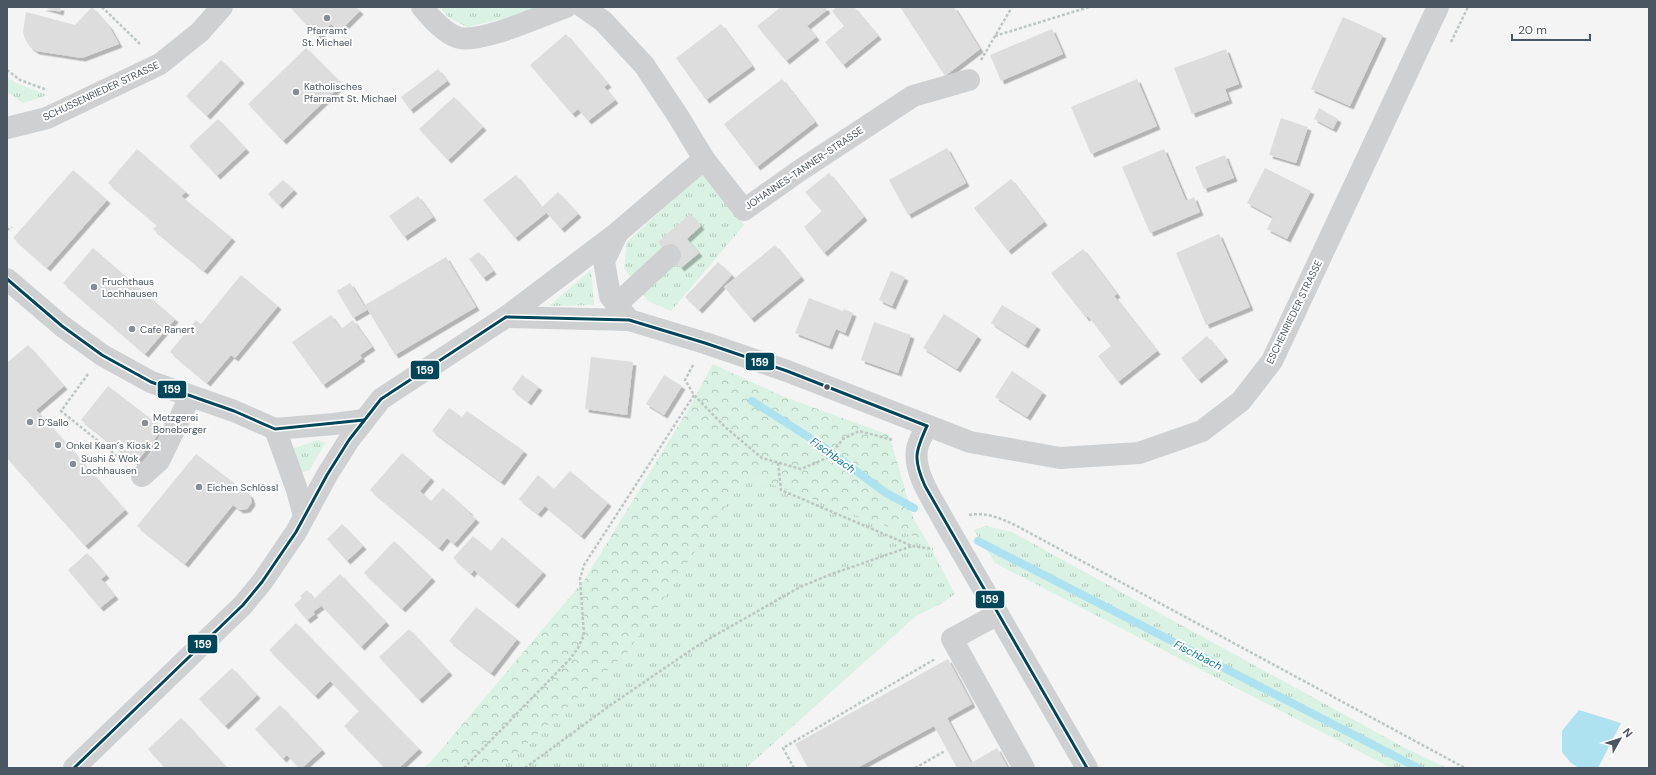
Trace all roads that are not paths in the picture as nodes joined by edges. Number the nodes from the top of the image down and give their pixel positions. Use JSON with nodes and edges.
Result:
{"nodes":[{"id":1,"x":222,"y":7,"type":"edge"},
{"id":2,"x":422,"y":7,"type":"edge"},
{"id":3,"x":566,"y":7,"type":"edge"},
{"id":4,"x":584,"y":7,"type":"edge"},
{"id":5,"x":1438,"y":7,"type":"edge"},
{"id":6,"x":969,"y":80,"type":"road end"},
{"id":7,"x":7,"y":128,"type":"edge"},
{"id":8,"x":704,"y":159,"type":"junction"},
{"id":9,"x":617,"y":233,"type":"junction"},
{"id":10,"x":670,"y":255,"type":"dead end"},
{"id":11,"x":7,"y":279,"type":"edge"},
{"id":12,"x":623,"y":312,"type":"junction"},
{"id":13,"x":506,"y":317,"type":"junction"},
{"id":14,"x":190,"y":397,"type":"junction"},
{"id":15,"x":364,"y":420,"type":"junction"},
{"id":16,"x":927,"y":426,"type":"junction"},
{"id":17,"x":275,"y":429,"type":"junction"},
{"id":18,"x":142,"y":476,"type":"road end"},
{"id":19,"x":304,"y":516,"type":"junction"},
{"id":20,"x":998,"y":614,"type":"junction"},
{"id":21,"x":74,"y":768,"type":"edge"},
{"id":22,"x":1024,"y":768,"type":"edge"},
{"id":23,"x":1087,"y":768,"type":"edge"}],
"edges":[{"from":1,"to":7,"type":"street","name":"SCHUSSENRIEDER STRASSE"},
{"from":2,"to":3,"type":"street"},
{"from":4,"to":8,"type":"street","name":"JOHANNES-TANNER-STRASSE"},
{"from":5,"to":16,"type":"street","name":"ESCHENRIEDER STRASSE"},
{"from":6,"to":8,"type":"street","name":"JOHANNES-TANNER-STRASSE"},
{"from":8,"to":9,"type":"street"},
{"from":9,"to":12,"type":"street"},
{"from":9,"to":13,"type":"street"},
{"from":10,"to":12,"type":"street"},
{"from":11,"to":14,"type":"street"},
{"from":12,"to":13,"type":"street","name":"ESCHENRIEDER STRASSE"},
{"from":12,"to":16,"type":"street","name":"ESCHENRIEDER STRASSE"},
{"from":13,"to":15,"type":"street"},
{"from":14,"to":17,"type":"street"},
{"from":14,"to":18,"type":"street"},
{"from":15,"to":17,"type":"street"},
{"from":15,"to":19,"type":"street"},
{"from":16,"to":20,"type":"street"},
{"from":17,"to":19,"type":"street"},
{"from":19,"to":21,"type":"street"},
{"from":20,"to":22,"type":"street"},
{"from":20,"to":23,"type":"street"}]}
